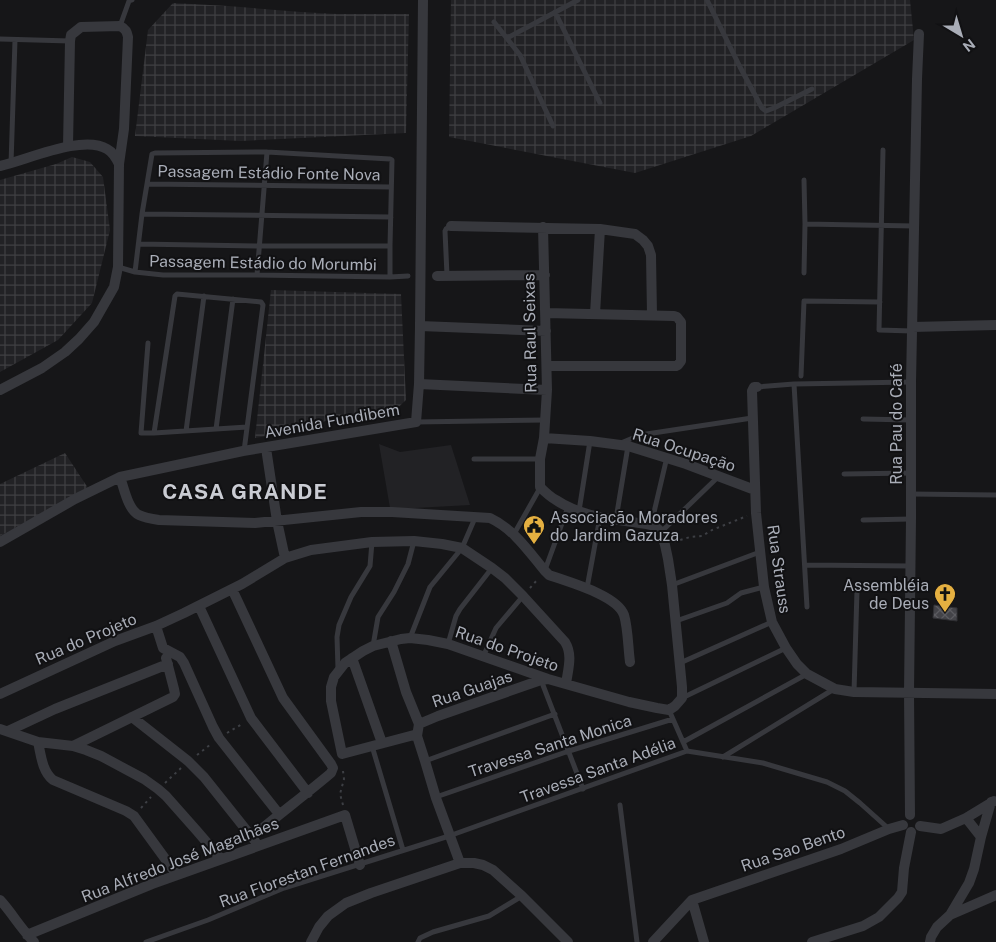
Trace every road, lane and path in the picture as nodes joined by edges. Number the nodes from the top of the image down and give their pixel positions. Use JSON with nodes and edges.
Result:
{"nodes":[{"id":1,"x":132,"y":0,"type":"edge"},
{"id":2,"x":424,"y":0,"type":"edge"},
{"id":3,"x":578,"y":0,"type":"edge"},
{"id":4,"x":707,"y":0,"type":"edge"},
{"id":5,"x":555,"y":12,"type":"junction"},
{"id":6,"x":494,"y":22,"type":"dead end"},
{"id":7,"x":120,"y":26,"type":"junction"},
{"id":8,"x":919,"y":34,"type":"dead end"},
{"id":9,"x":507,"y":38,"type":"junction"},
{"id":10,"x":0,"y":39,"type":"edge"},
{"id":11,"x":15,"y":40,"type":"junction"},
{"id":12,"x":70,"y":41,"type":"junction"},
{"id":13,"x":812,"y":89,"type":"dead end"},
{"id":14,"x":600,"y":103,"type":"dead end"},
{"id":15,"x":553,"y":126,"type":"dead end"},
{"id":16,"x":68,"y":146,"type":"junction"},
{"id":17,"x":883,"y":150,"type":"dead end"},
{"id":18,"x":267,"y":152,"type":"junction"},
{"id":19,"x":11,"y":164,"type":"junction"},
{"id":20,"x":119,"y":164,"type":"junction"},
{"id":21,"x":0,"y":166,"type":"edge"},
{"id":22,"x":804,"y":180,"type":"dead end"},
{"id":23,"x":147,"y":184,"type":"junction"},
{"id":24,"x":264,"y":185,"type":"junction"},
{"id":25,"x":392,"y":187,"type":"junction"},
{"id":26,"x":142,"y":214,"type":"junction"},
{"id":27,"x":261,"y":216,"type":"junction"},
{"id":28,"x":391,"y":217,"type":"junction"},
{"id":29,"x":805,"y":224,"type":"junction"},
{"id":30,"x":450,"y":226,"type":"joint"},
{"id":31,"x":882,"y":226,"type":"junction"},
{"id":32,"x":914,"y":226,"type":"junction"},
{"id":33,"x":544,"y":227,"type":"junction"},
{"id":34,"x":600,"y":229,"type":"junction"},
{"id":35,"x":139,"y":244,"type":"junction"},
{"id":36,"x":258,"y":246,"type":"junction"},
{"id":37,"x":390,"y":246,"type":"junction"},
{"id":38,"x":118,"y":267,"type":"junction"},
{"id":39,"x":135,"y":272,"type":"junction"},
{"id":40,"x":804,"y":273,"type":"dead end"},
{"id":41,"x":257,"y":275,"type":"junction"},
{"id":42,"x":545,"y":275,"type":"junction"},
{"id":43,"x":408,"y":276,"type":"dead end"},
{"id":44,"x":442,"y":276,"type":"joint"},
{"id":45,"x":390,"y":278,"type":"junction"},
{"id":46,"x":204,"y":296,"type":"junction"},
{"id":47,"x":233,"y":299,"type":"junction"},
{"id":48,"x":880,"y":302,"type":"junction"},
{"id":49,"x":546,"y":313,"type":"junction"},
{"id":50,"x":596,"y":314,"type":"junction"},
{"id":51,"x":652,"y":315,"type":"junction"},
{"id":52,"x":420,"y":326,"type":"junction"},
{"id":53,"x":996,"y":326,"type":"edge"},
{"id":54,"x":912,"y":329,"type":"junction"},
{"id":55,"x":546,"y":332,"type":"junction"},
{"id":56,"x":148,"y":343,"type":"dead end"},
{"id":57,"x":547,"y":366,"type":"junction"},
{"id":58,"x":801,"y":376,"type":"dead end"},
{"id":59,"x":911,"y":382,"type":"junction"},
{"id":60,"x":419,"y":384,"type":"junction"},
{"id":61,"x":794,"y":384,"type":"junction"},
{"id":62,"x":757,"y":387,"type":"joint"},
{"id":63,"x":0,"y":390,"type":"edge"},
{"id":64,"x":547,"y":390,"type":"junction"},
{"id":65,"x":752,"y":418,"type":"junction"},
{"id":66,"x":863,"y":419,"type":"dead end"},
{"id":67,"x":545,"y":420,"type":"junction"},
{"id":68,"x":911,"y":420,"type":"junction"},
{"id":69,"x":416,"y":422,"type":"junction"},
{"id":70,"x":246,"y":427,"type":"junction"},
{"id":71,"x":216,"y":429,"type":"junction"},
{"id":72,"x":186,"y":431,"type":"junction"},
{"id":73,"x":154,"y":433,"type":"junction"},
{"id":74,"x":544,"y":438,"type":"junction"},
{"id":75,"x":590,"y":441,"type":"junction"},
{"id":76,"x":623,"y":445,"type":"junction"},
{"id":77,"x":266,"y":448,"type":"junction"},
{"id":78,"x":244,"y":451,"type":"junction"},
{"id":79,"x":667,"y":457,"type":"junction"},
{"id":80,"x":474,"y":459,"type":"dead end"},
{"id":81,"x":540,"y":459,"type":"junction"},
{"id":82,"x":911,"y":472,"type":"junction"},
{"id":83,"x":844,"y":474,"type":"dead end"},
{"id":84,"x":718,"y":476,"type":"junction"},
{"id":85,"x":120,"y":477,"type":"junction"},
{"id":86,"x":540,"y":487,"type":"junction"},
{"id":87,"x":754,"y":490,"type":"junction"},
{"id":88,"x":912,"y":494,"type":"junction"},
{"id":89,"x":996,"y":495,"type":"edge"},
{"id":90,"x":568,"y":507,"type":"junction"},
{"id":91,"x":579,"y":512,"type":"junction"},
{"id":92,"x":756,"y":513,"type":"junction"},
{"id":93,"x":600,"y":517,"type":"junction"},
{"id":94,"x":475,"y":518,"type":"junction"},
{"id":95,"x":616,"y":519,"type":"junction"},
{"id":96,"x":911,"y":519,"type":"junction"},
{"id":97,"x":863,"y":520,"type":"dead end"},
{"id":98,"x":277,"y":521,"type":"junction"},
{"id":99,"x":651,"y":525,"type":"junction"},
{"id":100,"x":661,"y":532,"type":"junction"},
{"id":101,"x":514,"y":534,"type":"junction"},
{"id":102,"x":0,"y":542,"type":"edge"},
{"id":103,"x":372,"y":542,"type":"junction"},
{"id":104,"x":414,"y":542,"type":"junction"},
{"id":105,"x":665,"y":545,"type":"junction"},
{"id":106,"x":462,"y":548,"type":"junction"},
{"id":107,"x":760,"y":551,"type":"junction"},
{"id":108,"x":285,"y":558,"type":"junction"},
{"id":109,"x":805,"y":565,"type":"junction"},
{"id":110,"x":911,"y":566,"type":"junction"},
{"id":111,"x":492,"y":568,"type":"junction"},
{"id":112,"x":545,"y":571,"type":"junction"},
{"id":113,"x":672,"y":585,"type":"junction"},
{"id":114,"x":764,"y":587,"type":"junction"},
{"id":115,"x":586,"y":588,"type":"junction"},
{"id":116,"x":910,"y":588,"type":"junction"},
{"id":117,"x":232,"y":589,"type":"junction"},
{"id":118,"x":523,"y":596,"type":"junction"},
{"id":119,"x":199,"y":606,"type":"junction"},
{"id":120,"x":807,"y":607,"type":"dead end"},
{"id":121,"x":676,"y":622,"type":"junction"},
{"id":122,"x":772,"y":622,"type":"junction"},
{"id":123,"x":156,"y":626,"type":"junction"},
{"id":124,"x":410,"y":638,"type":"junction"},
{"id":125,"x":391,"y":641,"type":"junction"},
{"id":126,"x":448,"y":644,"type":"junction"},
{"id":127,"x":374,"y":646,"type":"junction"},
{"id":128,"x":163,"y":648,"type":"junction"},
{"id":129,"x":786,"y":648,"type":"junction"},
{"id":130,"x":483,"y":657,"type":"junction"},
{"id":131,"x":352,"y":658,"type":"junction"},
{"id":132,"x":630,"y":662,"type":"dead end"},
{"id":133,"x":680,"y":663,"type":"junction"},
{"id":134,"x":168,"y":664,"type":"junction"},
{"id":135,"x":338,"y":670,"type":"junction"},
{"id":136,"x":807,"y":674,"type":"junction"},
{"id":137,"x":544,"y":680,"type":"junction"},
{"id":138,"x":566,"y":684,"type":"junction"},
{"id":139,"x":835,"y":689,"type":"junction"},
{"id":140,"x":854,"y":692,"type":"junction"},
{"id":141,"x":909,"y":692,"type":"junction"},
{"id":142,"x":0,"y":694,"type":"edge"},
{"id":143,"x":996,"y":694,"type":"edge"},
{"id":144,"x":682,"y":698,"type":"junction"},
{"id":145,"x":555,"y":714,"type":"junction"},
{"id":146,"x":671,"y":714,"type":"junction"},
{"id":147,"x":132,"y":717,"type":"junction"},
{"id":148,"x":251,"y":718,"type":"junction"},
{"id":149,"x":419,"y":724,"type":"junction"},
{"id":150,"x":4,"y":730,"type":"edge"},
{"id":151,"x":417,"y":736,"type":"junction"},
{"id":152,"x":219,"y":738,"type":"junction"},
{"id":153,"x":38,"y":742,"type":"junction"},
{"id":154,"x":683,"y":742,"type":"junction"},
{"id":155,"x":377,"y":744,"type":"junction"},
{"id":156,"x":73,"y":746,"type":"junction"},
{"id":157,"x":569,"y":751,"type":"junction"},
{"id":158,"x":687,"y":751,"type":"junction"},
{"id":159,"x":342,"y":754,"type":"junction"},
{"id":160,"x":722,"y":757,"type":"junction"},
{"id":161,"x":188,"y":761,"type":"junction"},
{"id":162,"x":425,"y":761,"type":"junction"},
{"id":163,"x":158,"y":789,"type":"junction"},
{"id":164,"x":583,"y":789,"type":"junction"},
{"id":165,"x":308,"y":793,"type":"junction"},
{"id":166,"x":436,"y":798,"type":"junction"},
{"id":167,"x":994,"y":801,"type":"edge"},
{"id":168,"x":620,"y":805,"type":"dead end"},
{"id":169,"x":279,"y":814,"type":"junction"},
{"id":170,"x":345,"y":815,"type":"junction"},
{"id":171,"x":910,"y":815,"type":"junction"},
{"id":172,"x":134,"y":816,"type":"junction"},
{"id":173,"x":966,"y":818,"type":"junction"},
{"id":174,"x":903,"y":825,"type":"junction"},
{"id":175,"x":920,"y":826,"type":"junction"},
{"id":176,"x":889,"y":829,"type":"junction"},
{"id":177,"x":911,"y":832,"type":"junction"},
{"id":178,"x":449,"y":836,"type":"junction"},
{"id":179,"x":981,"y":836,"type":"junction"},
{"id":180,"x":256,"y":842,"type":"junction"},
{"id":181,"x":403,"y":850,"type":"junction"},
{"id":182,"x":221,"y":859,"type":"junction"},
{"id":183,"x":460,"y":863,"type":"junction"},
{"id":184,"x":360,"y":865,"type":"junction"},
{"id":185,"x":177,"y":875,"type":"junction"},
{"id":186,"x":522,"y":896,"type":"junction"},
{"id":187,"x":996,"y":896,"type":"edge"},
{"id":188,"x":0,"y":900,"type":"edge"},
{"id":189,"x":692,"y":900,"type":"junction"},
{"id":190,"x":950,"y":915,"type":"junction"},
{"id":191,"x":30,"y":938,"type":"edge"},
{"id":192,"x":146,"y":942,"type":"edge"},
{"id":193,"x":310,"y":942,"type":"edge"},
{"id":194,"x":418,"y":942,"type":"edge"},
{"id":195,"x":568,"y":942,"type":"edge"},
{"id":196,"x":636,"y":942,"type":"edge"},
{"id":197,"x":653,"y":942,"type":"edge"},
{"id":198,"x":704,"y":942,"type":"edge"},
{"id":199,"x":812,"y":942,"type":"edge"},
{"id":200,"x":930,"y":942,"type":"edge"}],
"edges":[{"from":1,"to":7,"type":"lane"},
{"from":2,"to":52,"type":"street","name":"Avenida Fundibem"},
{"from":3,"to":5,"type":"lane"},
{"from":4,"to":13,"type":"lane"},
{"from":5,"to":9,"type":"lane"},
{"from":5,"to":14,"type":"lane"},
{"from":6,"to":9,"type":"lane"},
{"from":7,"to":12,"type":"street"},
{"from":7,"to":20,"type":"street"},
{"from":8,"to":32,"type":"street","name":"Rua Pau do Café"},
{"from":9,"to":15,"type":"lane"},
{"from":10,"to":11,"type":"lane"},
{"from":11,"to":12,"type":"lane"},
{"from":11,"to":19,"type":"lane"},
{"from":12,"to":16,"type":"street"},
{"from":16,"to":19,"type":"street"},
{"from":16,"to":20,"type":"street"},
{"from":17,"to":31,"type":"lane"},
{"from":18,"to":23,"type":"lane"},
{"from":18,"to":24,"type":"lane"},
{"from":18,"to":25,"type":"lane"},
{"from":19,"to":21,"type":"street"},
{"from":20,"to":38,"type":"street"},
{"from":22,"to":29,"type":"lane"},
{"from":23,"to":24,"type":"lane","name":"Passagem Estádio Fonte Nova"},
{"from":23,"to":26,"type":"lane"},
{"from":24,"to":25,"type":"lane","name":"Passagem Estádio Fonte Nova"},
{"from":24,"to":27,"type":"lane"},
{"from":25,"to":28,"type":"lane"},
{"from":26,"to":27,"type":"lane"},
{"from":26,"to":35,"type":"lane"},
{"from":27,"to":28,"type":"lane"},
{"from":27,"to":36,"type":"lane"},
{"from":28,"to":37,"type":"lane"},
{"from":29,"to":31,"type":"lane"},
{"from":29,"to":40,"type":"lane"},
{"from":30,"to":33,"type":"street"},
{"from":30,"to":44,"type":"lane"},
{"from":31,"to":32,"type":"lane"},
{"from":31,"to":48,"type":"lane"},
{"from":32,"to":54,"type":"street","name":"Rua Pau do Café"},
{"from":33,"to":34,"type":"street"},
{"from":33,"to":42,"type":"street","name":"Rua Raul Seixas"},
{"from":34,"to":50,"type":"street"},
{"from":34,"to":51,"type":"street"},
{"from":35,"to":36,"type":"lane"},
{"from":35,"to":39,"type":"lane"},
{"from":36,"to":37,"type":"lane"},
{"from":36,"to":41,"type":"lane"},
{"from":37,"to":45,"type":"lane"},
{"from":38,"to":39,"type":"lane","name":"Passagem Estádio do Morumbi"},
{"from":38,"to":63,"type":"street"},
{"from":39,"to":41,"type":"lane","name":"Passagem Estádio do Morumbi"},
{"from":41,"to":45,"type":"lane","name":"Passagem Estádio do Morumbi"},
{"from":42,"to":44,"type":"street"},
{"from":42,"to":49,"type":"street","name":"Rua Raul Seixas"},
{"from":43,"to":45,"type":"lane","name":"Passagem Estádio do Morumbi"},
{"from":46,"to":47,"type":"lane"},
{"from":46,"to":72,"type":"lane"},
{"from":46,"to":73,"type":"lane"},
{"from":47,"to":70,"type":"lane"},
{"from":47,"to":71,"type":"lane"},
{"from":48,"to":54,"type":"lane"},
{"from":48,"to":58,"type":"lane"},
{"from":49,"to":50,"type":"street"},
{"from":49,"to":55,"type":"street","name":"Rua Raul Seixas"},
{"from":50,"to":51,"type":"street"},
{"from":51,"to":57,"type":"street"},
{"from":52,"to":55,"type":"street"},
{"from":52,"to":60,"type":"street","name":"Avenida Fundibem"},
{"from":53,"to":54,"type":"street"},
{"from":54,"to":59,"type":"street","name":"Rua Pau do Café"},
{"from":55,"to":57,"type":"street","name":"Rua Raul Seixas"},
{"from":56,"to":73,"type":"lane"},
{"from":57,"to":64,"type":"street","name":"Rua Raul Seixas"},
{"from":59,"to":61,"type":"lane"},
{"from":59,"to":68,"type":"street","name":"Rua Pau do Café"},
{"from":60,"to":64,"type":"street"},
{"from":60,"to":69,"type":"street","name":"Avenida Fundibem"},
{"from":61,"to":62,"type":"lane"},
{"from":61,"to":109,"type":"lane"},
{"from":62,"to":65,"type":"street","name":"Rua Strauss"},
{"from":64,"to":67,"type":"street","name":"Rua Raul Seixas"},
{"from":65,"to":76,"type":"lane"},
{"from":65,"to":87,"type":"street","name":"Rua Strauss"},
{"from":66,"to":68,"type":"lane"},
{"from":67,"to":69,"type":"lane"},
{"from":67,"to":74,"type":"street","name":"Rua Raul Seixas"},
{"from":68,"to":82,"type":"street","name":"Rua Pau do Café"},
{"from":69,"to":77,"type":"street","name":"Avenida Fundibem"},
{"from":70,"to":71,"type":"lane"},
{"from":70,"to":78,"type":"lane"},
{"from":71,"to":72,"type":"lane"},
{"from":72,"to":73,"type":"lane"},
{"from":74,"to":75,"type":"street","name":"Rua Ocupação"},
{"from":74,"to":81,"type":"street","name":"Rua Raul Seixas"},
{"from":75,"to":76,"type":"street","name":"Rua Ocupação"},
{"from":75,"to":91,"type":"lane"},
{"from":76,"to":79,"type":"street","name":"Rua Ocupação"},
{"from":76,"to":95,"type":"lane"},
{"from":77,"to":78,"type":"street","name":"Avenida Fundibem"},
{"from":77,"to":98,"type":"street"},
{"from":78,"to":85,"type":"street","name":"Avenida Fundibem"},
{"from":79,"to":84,"type":"street","name":"Rua Ocupação"},
{"from":79,"to":99,"type":"lane"},
{"from":80,"to":81,"type":"lane"},
{"from":81,"to":86,"type":"street","name":"Rua Raul Seixas"},
{"from":82,"to":83,"type":"lane"},
{"from":82,"to":88,"type":"street","name":"Rua Pau do Café"},
{"from":84,"to":87,"type":"street","name":"Rua Ocupação"},
{"from":84,"to":100,"type":"lane"},
{"from":85,"to":98,"type":"street"},
{"from":85,"to":102,"type":"street","name":"Avenida Fundibem"},
{"from":86,"to":90,"type":"street"},
{"from":86,"to":101,"type":"lane"},
{"from":87,"to":92,"type":"street","name":"Rua Strauss"},
{"from":88,"to":89,"type":"lane"},
{"from":88,"to":96,"type":"street","name":"Rua Pau do Café"},
{"from":90,"to":91,"type":"street"},
{"from":90,"to":112,"type":"lane"},
{"from":91,"to":93,"type":"street"},
{"from":92,"to":105,"type":"path"},
{"from":92,"to":107,"type":"street","name":"Rua Strauss"},
{"from":93,"to":95,"type":"street"},
{"from":93,"to":115,"type":"lane"},
{"from":94,"to":98,"type":"street"},
{"from":94,"to":101,"type":"street"},
{"from":94,"to":106,"type":"lane"},
{"from":95,"to":99,"type":"street"},
{"from":96,"to":97,"type":"lane"},
{"from":96,"to":110,"type":"street","name":"Rua Pau do Café"},
{"from":98,"to":108,"type":"street"},
{"from":99,"to":100,"type":"street"},
{"from":100,"to":105,"type":"street"},
{"from":101,"to":112,"type":"street"},
{"from":103,"to":104,"type":"street","name":"Rua do Projeto"},
{"from":103,"to":108,"type":"street","name":"Rua do Projeto"},
{"from":103,"to":135,"type":"lane"},
{"from":104,"to":106,"type":"street","name":"Rua do Projeto"},
{"from":104,"to":127,"type":"lane"},
{"from":105,"to":113,"type":"street"},
{"from":106,"to":111,"type":"street","name":"Rua do Projeto"},
{"from":106,"to":124,"type":"lane"},
{"from":107,"to":113,"type":"lane"},
{"from":107,"to":114,"type":"street","name":"Rua Strauss"},
{"from":108,"to":117,"type":"street","name":"Rua do Projeto"},
{"from":109,"to":110,"type":"lane"},
{"from":109,"to":120,"type":"lane"},
{"from":110,"to":116,"type":"street","name":"Rua Pau do Café"},
{"from":111,"to":118,"type":"street","name":"Rua do Projeto"},
{"from":111,"to":126,"type":"lane"},
{"from":112,"to":115,"type":"street"},
{"from":112,"to":118,"type":"path"},
{"from":113,"to":121,"type":"street"},
{"from":114,"to":121,"type":"lane"},
{"from":114,"to":122,"type":"street","name":"Rua Strauss"},
{"from":115,"to":132,"type":"street"},
{"from":116,"to":140,"type":"lane"},
{"from":116,"to":141,"type":"street","name":"Rua Pau do Café"},
{"from":117,"to":119,"type":"street","name":"Rua do Projeto"},
{"from":117,"to":165,"type":"street"},
{"from":118,"to":130,"type":"lane"},
{"from":118,"to":138,"type":"street","name":"Rua do Projeto"},
{"from":119,"to":123,"type":"street","name":"Rua do Projeto"},
{"from":119,"to":148,"type":"street"},
{"from":121,"to":133,"type":"street"},
{"from":122,"to":129,"type":"street","name":"Rua Strauss"},
{"from":122,"to":133,"type":"lane"},
{"from":123,"to":128,"type":"street"},
{"from":123,"to":142,"type":"street","name":"Rua do Projeto"},
{"from":124,"to":125,"type":"street","name":"Rua do Projeto"},
{"from":124,"to":126,"type":"street","name":"Rua do Projeto"},
{"from":125,"to":127,"type":"street","name":"Rua do Projeto"},
{"from":125,"to":149,"type":"street"},
{"from":126,"to":130,"type":"street","name":"Rua do Projeto"},
{"from":127,"to":131,"type":"street","name":"Rua do Projeto"},
{"from":128,"to":134,"type":"street"},
{"from":128,"to":152,"type":"street"},
{"from":129,"to":136,"type":"street","name":"Rua Strauss"},
{"from":129,"to":144,"type":"lane"},
{"from":130,"to":137,"type":"street","name":"Rua do Projeto"},
{"from":131,"to":135,"type":"street","name":"Rua do Projeto"},
{"from":131,"to":155,"type":"street"},
{"from":133,"to":144,"type":"street"},
{"from":134,"to":147,"type":"street"},
{"from":134,"to":150,"type":"street"},
{"from":135,"to":159,"type":"street"},
{"from":136,"to":139,"type":"street","name":"Rua Strauss"},
{"from":136,"to":154,"type":"lane"},
{"from":137,"to":138,"type":"street","name":"Rua do Projeto"},
{"from":137,"to":145,"type":"lane"},
{"from":137,"to":149,"type":"street","name":"Rua Guajas"},
{"from":138,"to":146,"type":"street"},
{"from":139,"to":140,"type":"street","name":"Rua Strauss"},
{"from":139,"to":160,"type":"lane"},
{"from":140,"to":141,"type":"street","name":"Rua Strauss"},
{"from":141,"to":143,"type":"street","name":"Rua Strauss"},
{"from":141,"to":171,"type":"street","name":"Rua Pau do Café"},
{"from":144,"to":146,"type":"street"},
{"from":145,"to":157,"type":"lane"},
{"from":145,"to":162,"type":"lane"},
{"from":146,"to":154,"type":"lane"},
{"from":146,"to":157,"type":"lane","name":"Travessa Santa Monica"},
{"from":147,"to":156,"type":"street"},
{"from":147,"to":161,"type":"street"},
{"from":148,"to":152,"type":"path"},
{"from":148,"to":165,"type":"street"},
{"from":149,"to":151,"type":"street","name":"Rua Guajas"},
{"from":150,"to":153,"type":"street"},
{"from":151,"to":155,"type":"street"},
{"from":151,"to":162,"type":"street"},
{"from":152,"to":161,"type":"path"},
{"from":152,"to":169,"type":"street"},
{"from":153,"to":156,"type":"street"},
{"from":153,"to":172,"type":"street"},
{"from":154,"to":158,"type":"lane"},
{"from":155,"to":159,"type":"street"},
{"from":155,"to":181,"type":"lane"},
{"from":156,"to":163,"type":"street"},
{"from":157,"to":164,"type":"lane"},
{"from":157,"to":166,"type":"lane","name":"Travessa Santa Monica"},
{"from":158,"to":160,"type":"lane","name":"Travessa Santa Adélia"},
{"from":158,"to":164,"type":"lane","name":"Travessa Santa Adélia"},
{"from":159,"to":170,"type":"path"},
{"from":160,"to":176,"type":"lane","name":"Travessa Santa Adélia"},
{"from":161,"to":163,"type":"path"},
{"from":161,"to":180,"type":"street"},
{"from":162,"to":166,"type":"street"},
{"from":163,"to":172,"type":"path"},
{"from":163,"to":182,"type":"street"},
{"from":164,"to":178,"type":"lane","name":"Travessa Santa Adélia"},
{"from":165,"to":169,"type":"street"},
{"from":166,"to":178,"type":"street"},
{"from":167,"to":173,"type":"street"},
{"from":167,"to":179,"type":"street"},
{"from":168,"to":196,"type":"lane"},
{"from":169,"to":180,"type":"street"},
{"from":170,"to":180,"type":"street","name":"Rua Alfredo José Magalhães"},
{"from":170,"to":184,"type":"street"},
{"from":171,"to":174,"type":"street"},
{"from":171,"to":175,"type":"street"},
{"from":172,"to":185,"type":"street"},
{"from":173,"to":175,"type":"street"},
{"from":173,"to":179,"type":"street"},
{"from":174,"to":176,"type":"street","name":"Rua Sao Bento"},
{"from":174,"to":177,"type":"street"},
{"from":175,"to":177,"type":"street"},
{"from":176,"to":189,"type":"street","name":"Rua Sao Bento"},
{"from":177,"to":199,"type":"street"},
{"from":178,"to":181,"type":"lane","name":"Rua Florestan Fernandes"},
{"from":178,"to":183,"type":"street"},
{"from":179,"to":190,"type":"street"},
{"from":180,"to":182,"type":"street","name":"Rua Alfredo José Magalhães"},
{"from":181,"to":184,"type":"lane","name":"Rua Florestan Fernandes"},
{"from":182,"to":185,"type":"street","name":"Rua Alfredo José Magalhães"},
{"from":183,"to":186,"type":"street"},
{"from":183,"to":193,"type":"street"},
{"from":184,"to":192,"type":"lane","name":"Rua Florestan Fernandes"},
{"from":185,"to":191,"type":"street","name":"Rua Alfredo José Magalhães"},
{"from":186,"to":194,"type":"lane"},
{"from":186,"to":195,"type":"street"},
{"from":187,"to":190,"type":"street"},
{"from":188,"to":191,"type":"street"},
{"from":189,"to":197,"type":"street"},
{"from":189,"to":198,"type":"street"},
{"from":190,"to":200,"type":"street"}]}
